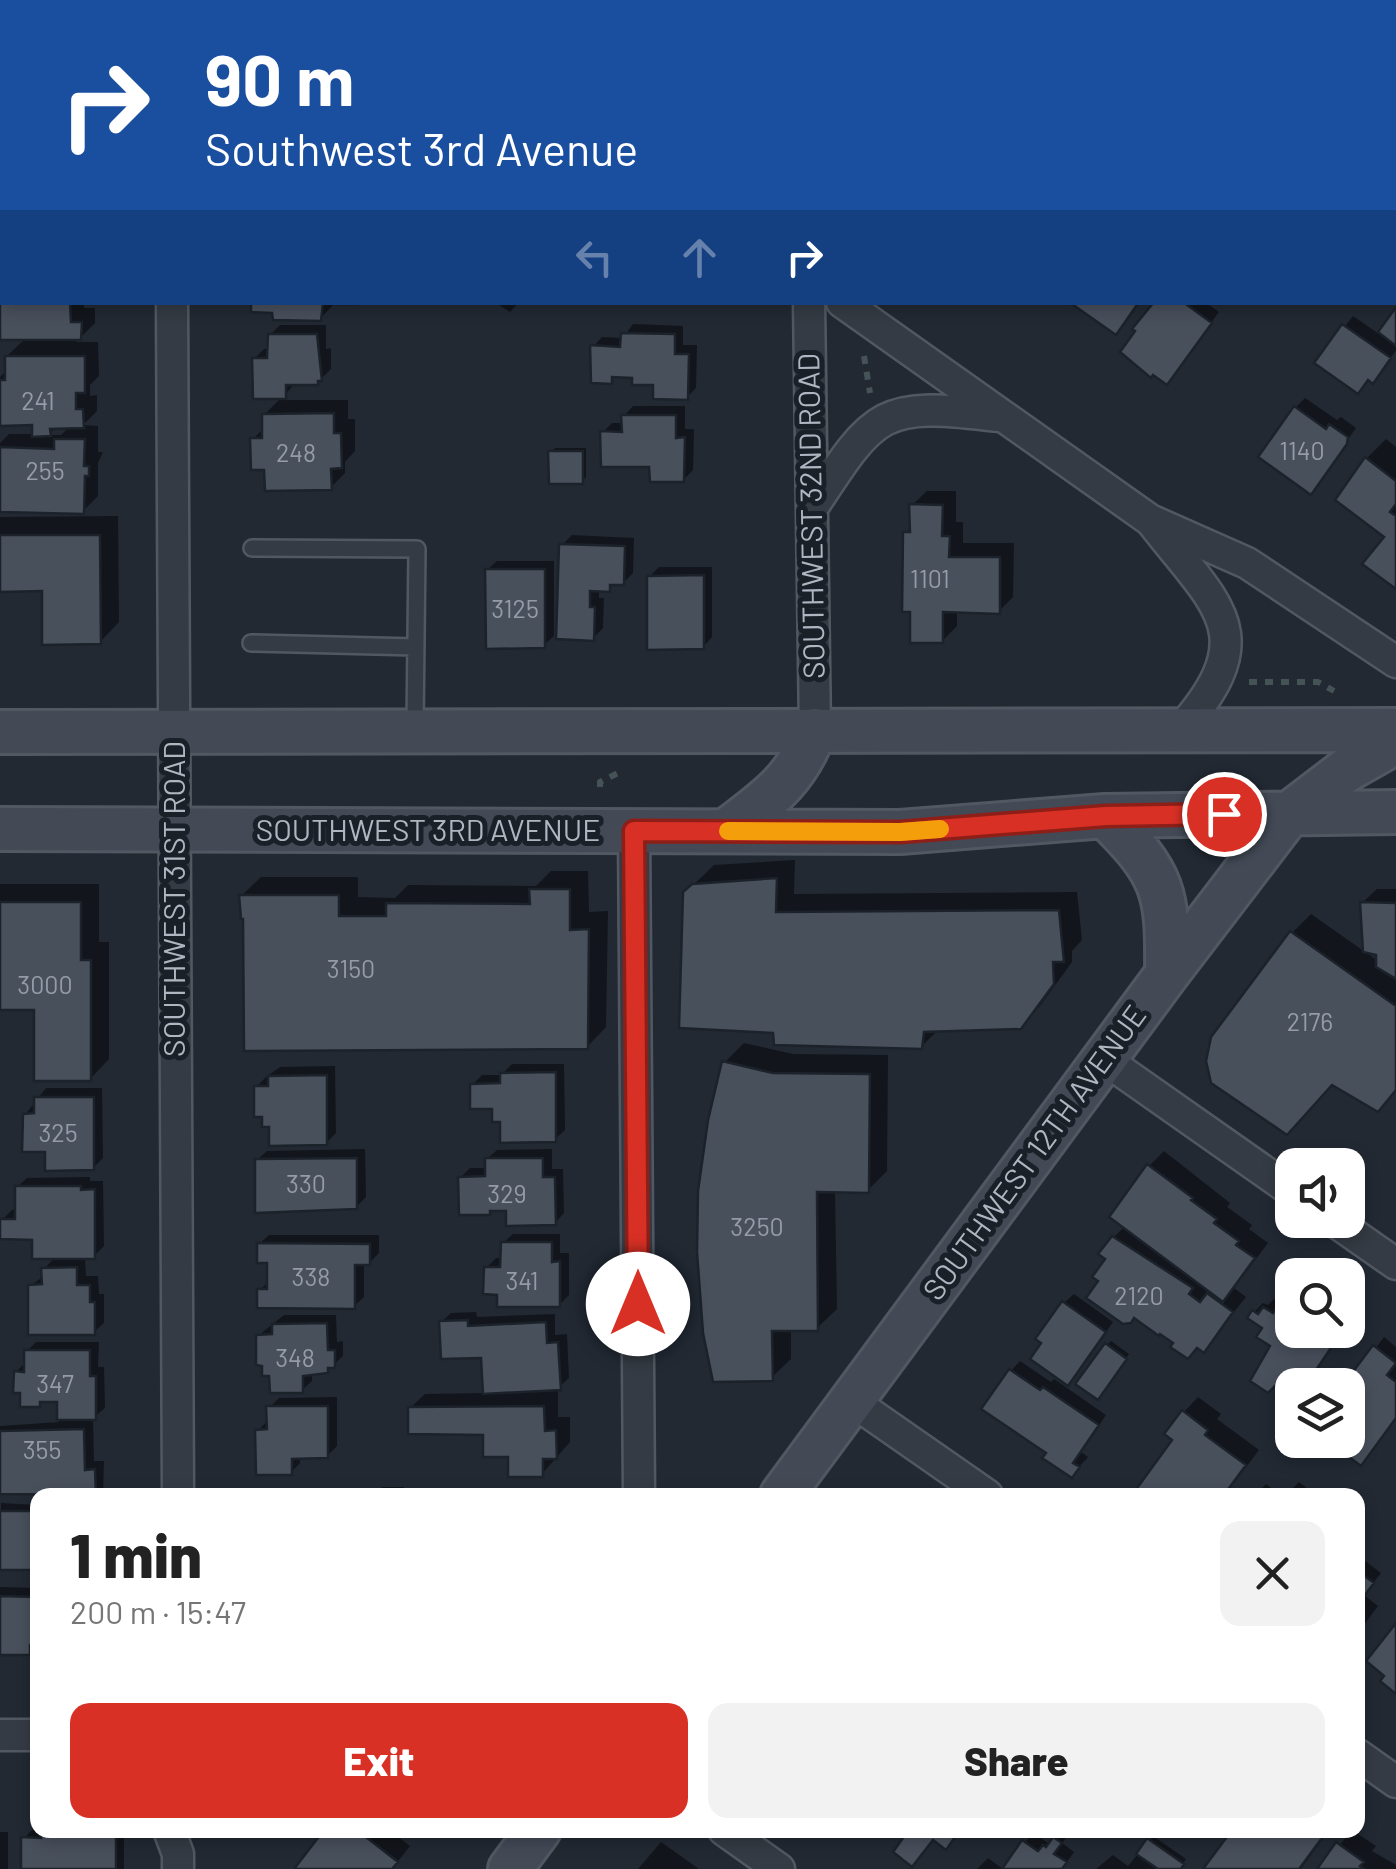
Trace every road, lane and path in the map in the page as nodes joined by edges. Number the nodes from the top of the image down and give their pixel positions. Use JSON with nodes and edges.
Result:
{"nodes":[{"id":1,"x":172,"y":305,"type":"edge"},
{"id":2,"x":809,"y":305,"type":"edge"},
{"id":3,"x":846,"y":305,"type":"edge"},
{"id":4,"x":863,"y":344,"type":"dead end"},
{"id":5,"x":871,"y":399,"type":"dead end"},
{"id":6,"x":1006,"y":417,"type":"junction"},
{"id":7,"x":812,"y":508,"type":"junction"},
{"id":8,"x":1150,"y":520,"type":"junction"},
{"id":9,"x":252,"y":548,"type":"dead end"},
{"id":10,"x":251,"y":643,"type":"dead end"},
{"id":11,"x":416,"y":647,"type":"junction"},
{"id":12,"x":1396,"y":662,"type":"edge"},
{"id":13,"x":1246,"y":682,"type":"dead end"},
{"id":14,"x":1352,"y":692,"type":"dead end"},
{"id":15,"x":415,"y":730,"type":"junction"},
{"id":16,"x":815,"y":730,"type":"junction"},
{"id":17,"x":1180,"y":730,"type":"junction"},
{"id":18,"x":1396,"y":730,"type":"edge"},
{"id":19,"x":174,"y":731,"type":"junction"},
{"id":20,"x":0,"y":732,"type":"edge"},
{"id":21,"x":1396,"y":742,"type":"edge"},
{"id":22,"x":1396,"y":812,"type":"edge"},
{"id":23,"x":1290,"y":813,"type":"junction"},
{"id":24,"x":1106,"y":816,"type":"junction"},
{"id":25,"x":0,"y":830,"type":"edge"},
{"id":26,"x":174,"y":830,"type":"junction"},
{"id":27,"x":634,"y":831,"type":"junction"},
{"id":28,"x":726,"y":831,"type":"junction"},
{"id":29,"x":1166,"y":974,"type":"junction"},
{"id":30,"x":1104,"y":1059,"type":"junction"},
{"id":31,"x":1275,"y":1180,"type":"edge"},
{"id":32,"x":1359,"y":1238,"type":"edge"},
{"id":33,"x":1396,"y":1264,"type":"edge"},
{"id":34,"x":852,"y":1401,"type":"junction"},
{"id":35,"x":178,"y":1488,"type":"edge"},
{"id":36,"x":639,"y":1488,"type":"edge"},
{"id":37,"x":787,"y":1488,"type":"edge"},
{"id":38,"x":977,"y":1488,"type":"edge"},
{"id":39,"x":30,"y":1735,"type":"edge"},
{"id":40,"x":0,"y":1736,"type":"edge"},
{"id":41,"x":1365,"y":1760,"type":"edge"},
{"id":42,"x":1396,"y":1782,"type":"edge"},
{"id":43,"x":533,"y":1838,"type":"edge"},
{"id":44,"x":735,"y":1838,"type":"edge"},
{"id":45,"x":510,"y":1869,"type":"edge"},
{"id":46,"x":779,"y":1869,"type":"edge"}],
"edges":[{"from":1,"to":19,"type":"street","name":"SOUTHWEST 31ST ROAD"},
{"from":2,"to":7,"type":"street","name":"SOUTHWEST 32ND ROAD"},
{"from":3,"to":6,"type":"street"},
{"from":4,"to":5,"type":"path"},
{"from":6,"to":7,"type":"street"},
{"from":6,"to":8,"type":"street"},
{"from":7,"to":16,"type":"street","name":"SOUTHWEST 32ND ROAD"},
{"from":8,"to":12,"type":"street"},
{"from":8,"to":17,"type":"street"},
{"from":9,"to":11,"type":"lane"},
{"from":10,"to":11,"type":"lane"},
{"from":11,"to":15,"type":"lane"},
{"from":13,"to":14,"type":"path"},
{"from":15,"to":16,"type":"main road"},
{"from":15,"to":19,"type":"main road"},
{"from":16,"to":17,"type":"main road"},
{"from":16,"to":28,"type":"main road"},
{"from":17,"to":18,"type":"main road"},
{"from":19,"to":20,"type":"main road"},
{"from":19,"to":26,"type":"street","name":"SOUTHWEST 31ST ROAD"},
{"from":21,"to":23,"type":"main road","name":"SOUTHWEST 12TH AVENUE"},
{"from":22,"to":23,"type":"main road","name":"SOUTHWEST 3RD AVENUE"},
{"from":23,"to":24,"type":"main road","name":"SOUTHWEST 3RD AVENUE"},
{"from":23,"to":29,"type":"main road","name":"SOUTHWEST 12TH AVENUE"},
{"from":24,"to":28,"type":"main road","name":"SOUTHWEST 3RD AVENUE"},
{"from":24,"to":29,"type":"main road"},
{"from":25,"to":26,"type":"main road","name":"SOUTHWEST 3RD AVENUE"},
{"from":26,"to":27,"type":"main road","name":"SOUTHWEST 3RD AVENUE"},
{"from":26,"to":35,"type":"street","name":"SOUTHWEST 31ST ROAD"},
{"from":27,"to":28,"type":"main road","name":"SOUTHWEST 3RD AVENUE"},
{"from":27,"to":36,"type":"street"},
{"from":29,"to":30,"type":"main road","name":"SOUTHWEST 12TH AVENUE"},
{"from":30,"to":31,"type":"street"},
{"from":30,"to":34,"type":"main road","name":"SOUTHWEST 12TH AVENUE"},
{"from":32,"to":33,"type":"street"},
{"from":34,"to":37,"type":"main road","name":"SOUTHWEST 12TH AVENUE"},
{"from":34,"to":38,"type":"street"},
{"from":39,"to":40,"type":"street"},
{"from":41,"to":42,"type":"street"},
{"from":43,"to":45,"type":"main road"},
{"from":44,"to":46,"type":"street"}]}
